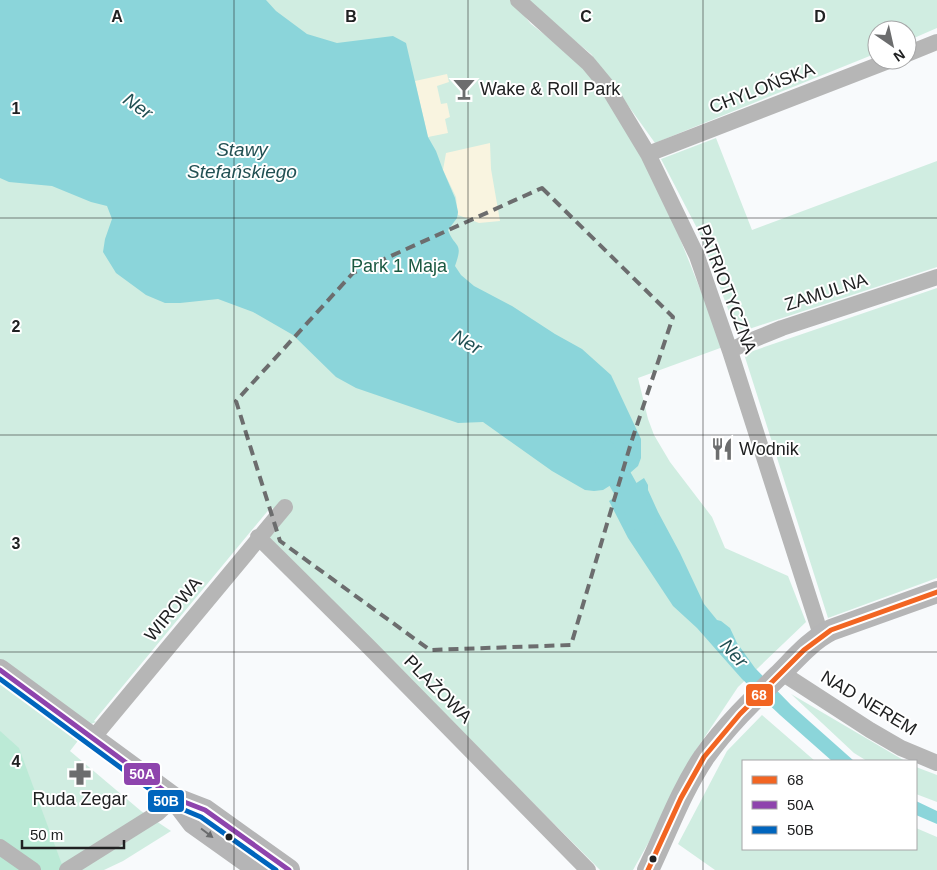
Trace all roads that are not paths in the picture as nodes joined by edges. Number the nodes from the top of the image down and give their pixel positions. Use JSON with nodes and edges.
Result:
{"nodes":[{"id":1,"x":518,"y":0,"type":"edge"},
{"id":2,"x":937,"y":42,"type":"edge"},
{"id":3,"x":917,"y":50,"type":"edge"},
{"id":4,"x":867,"y":69,"type":"edge"},
{"id":5,"x":648,"y":154,"type":"junction"},
{"id":6,"x":937,"y":277,"type":"edge"},
{"id":7,"x":730,"y":351,"type":"junction"},
{"id":8,"x":285,"y":507,"type":"dead end"},
{"id":9,"x":258,"y":538,"type":"junction"},
{"id":10,"x":937,"y":592,"type":"edge"},
{"id":11,"x":821,"y":635,"type":"junction"},
{"id":12,"x":0,"y":670,"type":"edge"},
{"id":13,"x":778,"y":676,"type":"junction"},
{"id":14,"x":93,"y":738,"type":"junction"},
{"id":15,"x":937,"y":763,"type":"edge"},
{"id":16,"x":174,"y":798,"type":"junction"},
{"id":17,"x":0,"y":847,"type":"edge"},
{"id":18,"x":34,"y":870,"type":"edge"},
{"id":19,"x":67,"y":870,"type":"edge"},
{"id":20,"x":259,"y":870,"type":"edge"},
{"id":21,"x":289,"y":870,"type":"edge"},
{"id":22,"x":588,"y":870,"type":"edge"},
{"id":23,"x":648,"y":870,"type":"edge"}],
"edges":[{"from":1,"to":5,"type":"street","name":"PATRIOTYCZNA"},
{"from":2,"to":3,"type":"street"},
{"from":4,"to":5,"type":"street","name":"CHYLOŃSKA"},
{"from":5,"to":7,"type":"street","name":"PATRIOTYCZNA"},
{"from":6,"to":7,"type":"street","name":"ZAMULNA"},
{"from":7,"to":11,"type":"street","name":"PATRIOTYCZNA"},
{"from":8,"to":9,"type":"street","name":"WIROWA"},
{"from":9,"to":14,"type":"street","name":"WIROWA"},
{"from":9,"to":22,"type":"street","name":"PLAŻOWA"},
{"from":10,"to":11,"type":"street"},
{"from":11,"to":13,"type":"street"},
{"from":12,"to":14,"type":"street"},
{"from":13,"to":15,"type":"street","name":"NAD NEREM"},
{"from":13,"to":23,"type":"street"},
{"from":14,"to":16,"type":"street"},
{"from":16,"to":19,"type":"street"},
{"from":16,"to":20,"type":"street","one_way":true},
{"from":16,"to":21,"type":"street"},
{"from":17,"to":18,"type":"street"}]}
